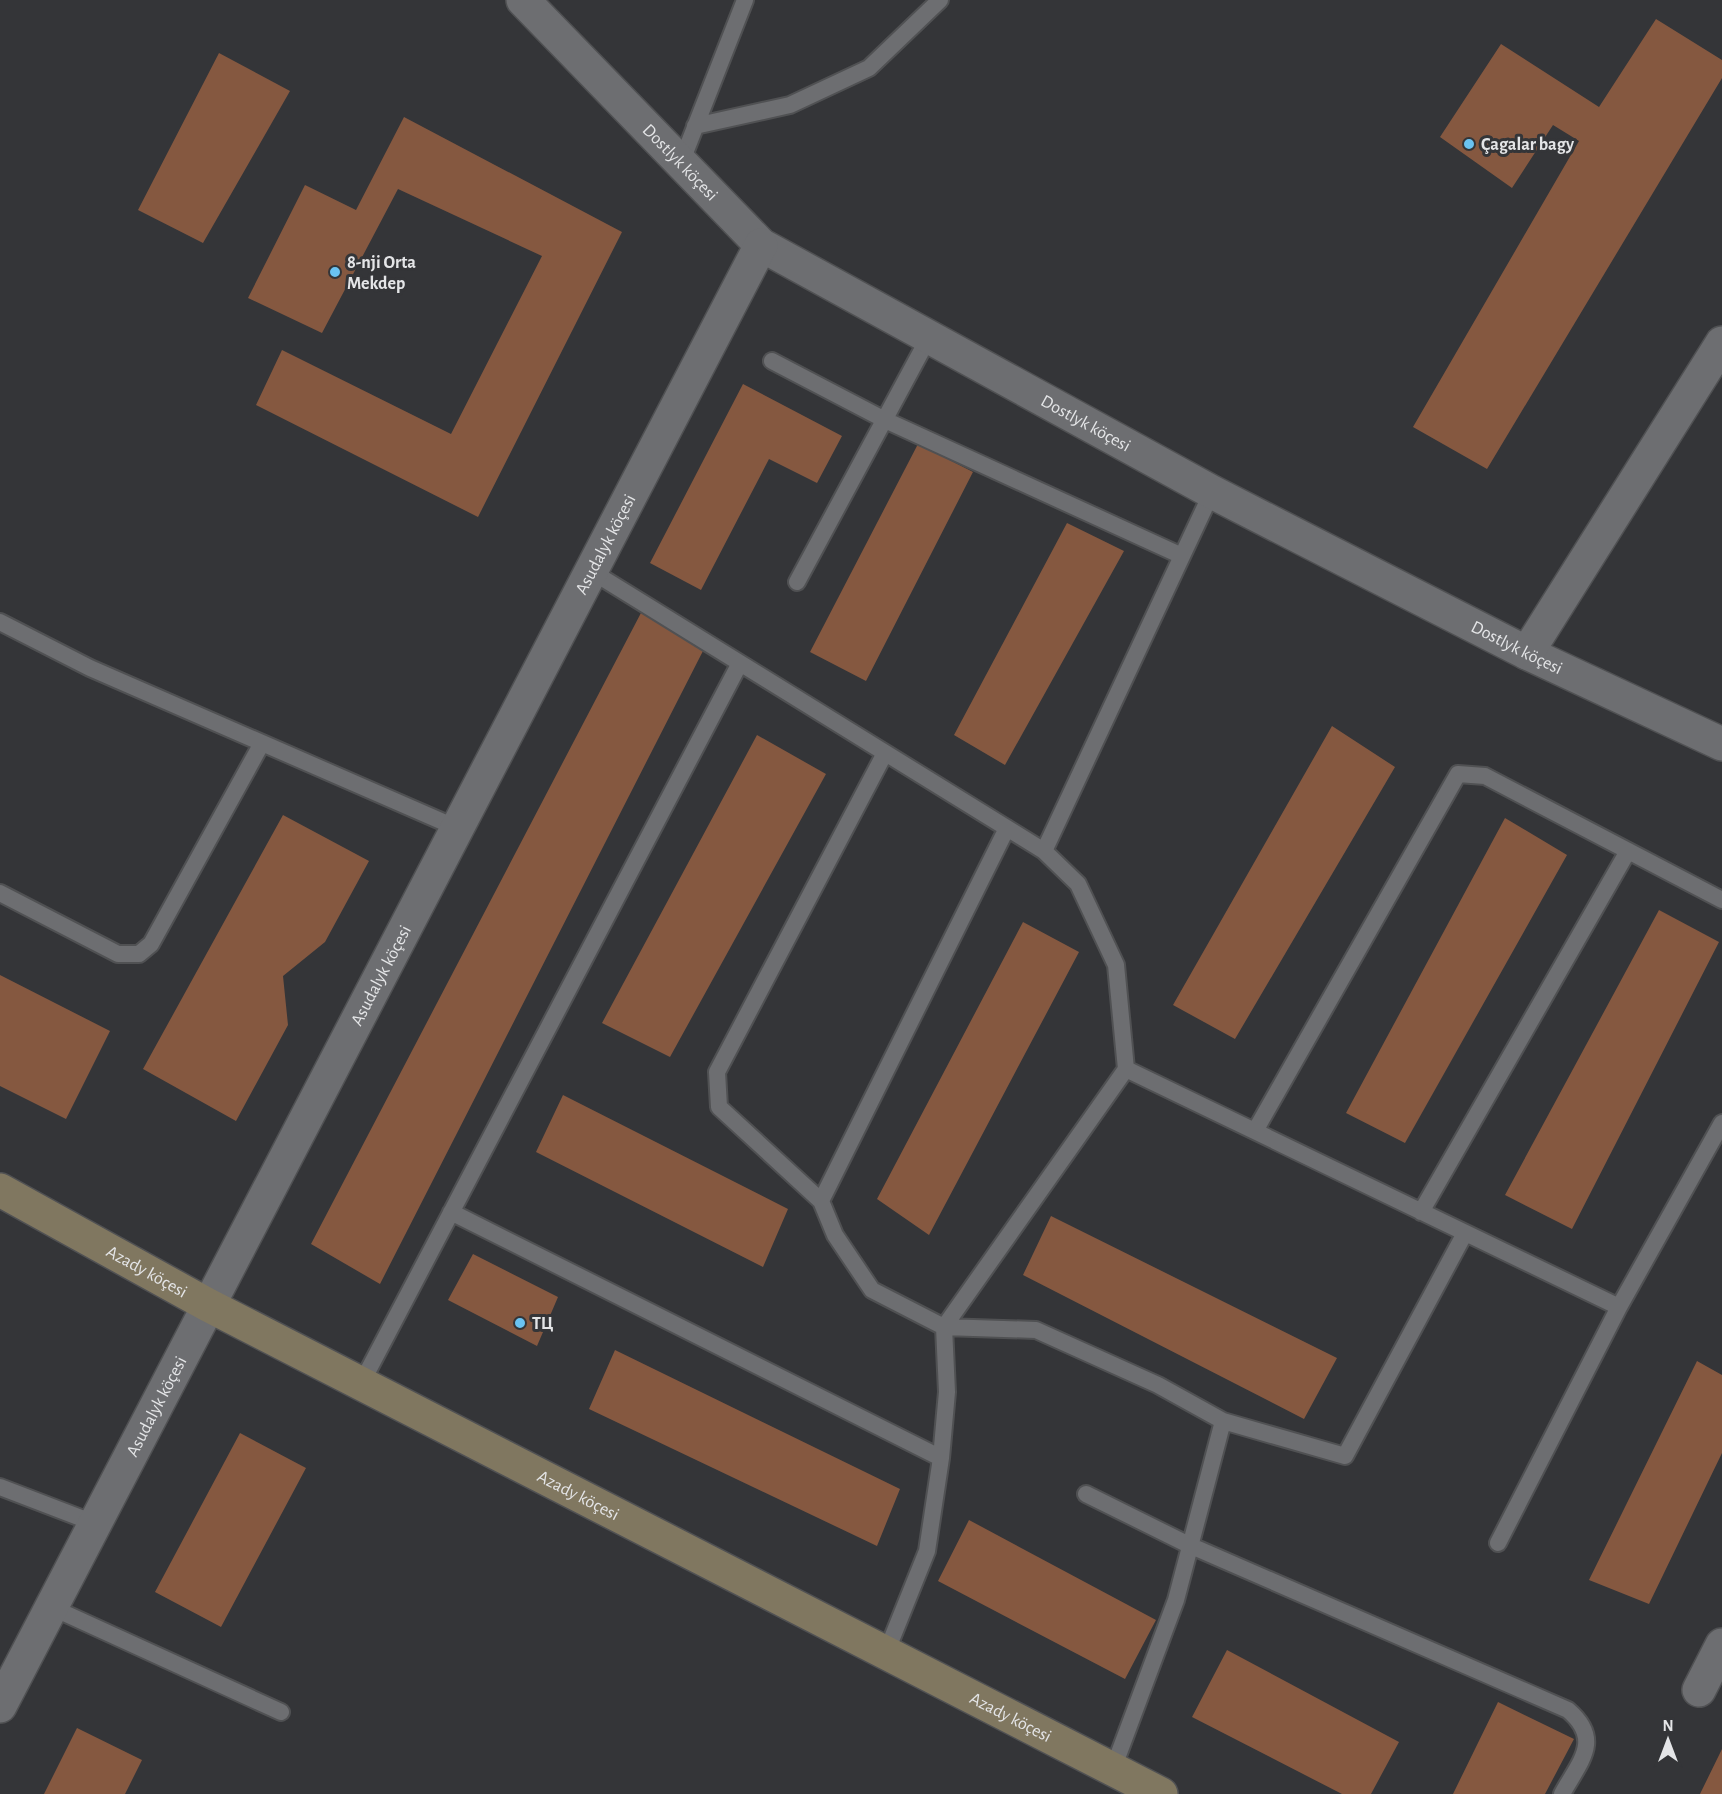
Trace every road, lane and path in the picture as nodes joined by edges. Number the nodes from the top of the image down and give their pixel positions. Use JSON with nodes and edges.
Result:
{"nodes":[{"id":1,"x":523,"y":0,"type":"edge"},
{"id":2,"x":745,"y":0,"type":"edge"},
{"id":3,"x":940,"y":0,"type":"edge"},
{"id":4,"x":695,"y":126,"type":"junction"},
{"id":5,"x":681,"y":163,"type":"junction"},
{"id":6,"x":761,"y":245,"type":"junction"},
{"id":7,"x":929,"y":337,"type":"junction"},
{"id":8,"x":1722,"y":343,"type":"edge"},
{"id":9,"x":772,"y":361,"type":"dead end"},
{"id":10,"x":885,"y":420,"type":"junction"},
{"id":11,"x":1212,"y":492,"type":"junction"},
{"id":12,"x":1182,"y":556,"type":"junction"},
{"id":13,"x":591,"y":572,"type":"junction"},
{"id":14,"x":797,"y":582,"type":"dead end"},
{"id":15,"x":0,"y":622,"type":"edge"},
{"id":16,"x":1527,"y":653,"type":"junction"},
{"id":17,"x":740,"y":663,"type":"junction"},
{"id":18,"x":261,"y":743,"type":"junction"},
{"id":19,"x":1722,"y":744,"type":"edge"},
{"id":20,"x":885,"y":753,"type":"junction"},
{"id":21,"x":457,"y":828,"type":"junction"},
{"id":22,"x":1007,"y":828,"type":"junction"},
{"id":23,"x":1044,"y":851,"type":"junction"},
{"id":24,"x":1628,"y":851,"type":"junction"},
{"id":25,"x":0,"y":893,"type":"edge"},
{"id":26,"x":1722,"y":900,"type":"edge"},
{"id":27,"x":1126,"y":1069,"type":"junction"},
{"id":28,"x":1722,"y":1123,"type":"edge"},
{"id":29,"x":1255,"y":1131,"type":"junction"},
{"id":30,"x":0,"y":1190,"type":"edge"},
{"id":31,"x":821,"y":1201,"type":"junction"},
{"id":32,"x":451,"y":1212,"type":"junction"},
{"id":33,"x":1421,"y":1212,"type":"junction"},
{"id":34,"x":1465,"y":1233,"type":"junction"},
{"id":35,"x":208,"y":1305,"type":"junction"},
{"id":36,"x":1619,"y":1307,"type":"junction"},
{"id":37,"x":944,"y":1327,"type":"junction"},
{"id":38,"x":361,"y":1384,"type":"junction"},
{"id":39,"x":1223,"y":1421,"type":"junction"},
{"id":40,"x":941,"y":1458,"type":"junction"},
{"id":41,"x":0,"y":1487,"type":"edge"},
{"id":42,"x":1086,"y":1494,"type":"dead end"},
{"id":43,"x":94,"y":1523,"type":"junction"},
{"id":44,"x":1498,"y":1543,"type":"dead end"},
{"id":45,"x":1189,"y":1545,"type":"junction"},
{"id":46,"x":51,"y":1607,"type":"junction"},
{"id":47,"x":1722,"y":1645,"type":"edge"},
{"id":48,"x":886,"y":1653,"type":"junction"},
{"id":49,"x":1699,"y":1690,"type":"dead end"},
{"id":50,"x":0,"y":1706,"type":"edge"},
{"id":51,"x":282,"y":1712,"type":"dead end"},
{"id":52,"x":1113,"y":1769,"type":"junction"},
{"id":53,"x":1161,"y":1794,"type":"edge"},
{"id":54,"x":1562,"y":1794,"type":"edge"}],
"edges":[{"from":1,"to":5,"type":"street","name":"Dostlyk köçesi"},
{"from":2,"to":4,"type":"lane"},
{"from":3,"to":4,"type":"lane"},
{"from":4,"to":5,"type":"lane"},
{"from":5,"to":6,"type":"street","name":"Dostlyk köçesi"},
{"from":6,"to":7,"type":"street","name":"Dostlyk köçesi"},
{"from":6,"to":13,"type":"street","name":"Asudalyk köçesi"},
{"from":7,"to":10,"type":"lane"},
{"from":7,"to":11,"type":"street","name":"Dostlyk köçesi"},
{"from":8,"to":16,"type":"street"},
{"from":9,"to":10,"type":"lane"},
{"from":10,"to":12,"type":"lane"},
{"from":10,"to":14,"type":"lane"},
{"from":11,"to":12,"type":"lane"},
{"from":11,"to":16,"type":"street","name":"Dostlyk köçesi"},
{"from":12,"to":23,"type":"lane"},
{"from":13,"to":17,"type":"lane"},
{"from":13,"to":21,"type":"street","name":"Asudalyk köçesi"},
{"from":15,"to":18,"type":"lane"},
{"from":16,"to":19,"type":"street","name":"Dostlyk köçesi"},
{"from":17,"to":20,"type":"lane"},
{"from":17,"to":32,"type":"lane"},
{"from":18,"to":21,"type":"lane"},
{"from":18,"to":25,"type":"lane"},
{"from":20,"to":22,"type":"lane"},
{"from":20,"to":31,"type":"lane"},
{"from":21,"to":35,"type":"street","name":"Asudalyk köçesi"},
{"from":22,"to":23,"type":"lane"},
{"from":22,"to":31,"type":"lane"},
{"from":23,"to":27,"type":"lane"},
{"from":24,"to":26,"type":"lane"},
{"from":24,"to":29,"type":"lane"},
{"from":24,"to":33,"type":"lane"},
{"from":27,"to":29,"type":"lane"},
{"from":27,"to":37,"type":"lane"},
{"from":28,"to":36,"type":"lane"},
{"from":29,"to":33,"type":"lane"},
{"from":30,"to":35,"type":"main road","name":"Azady köçesi"},
{"from":31,"to":37,"type":"lane"},
{"from":32,"to":38,"type":"lane"},
{"from":32,"to":40,"type":"lane"},
{"from":33,"to":34,"type":"lane"},
{"from":34,"to":36,"type":"lane"},
{"from":34,"to":39,"type":"lane"},
{"from":35,"to":38,"type":"main road","name":"Azady köçesi"},
{"from":35,"to":43,"type":"street","name":"Asudalyk köçesi"},
{"from":36,"to":44,"type":"lane"},
{"from":37,"to":39,"type":"lane"},
{"from":37,"to":40,"type":"lane"},
{"from":38,"to":48,"type":"main road","name":"Azady köçesi"},
{"from":39,"to":45,"type":"lane"},
{"from":40,"to":48,"type":"lane"},
{"from":41,"to":43,"type":"lane"},
{"from":42,"to":45,"type":"lane"},
{"from":43,"to":46,"type":"street","name":"Asudalyk köçesi"},
{"from":45,"to":52,"type":"lane"},
{"from":45,"to":54,"type":"lane"},
{"from":46,"to":50,"type":"street","name":"Asudalyk köçesi"},
{"from":46,"to":51,"type":"lane"},
{"from":47,"to":49,"type":"street"},
{"from":48,"to":52,"type":"main road","name":"Azady köçesi"},
{"from":52,"to":53,"type":"main road","name":"Azady köçesi"}]}
